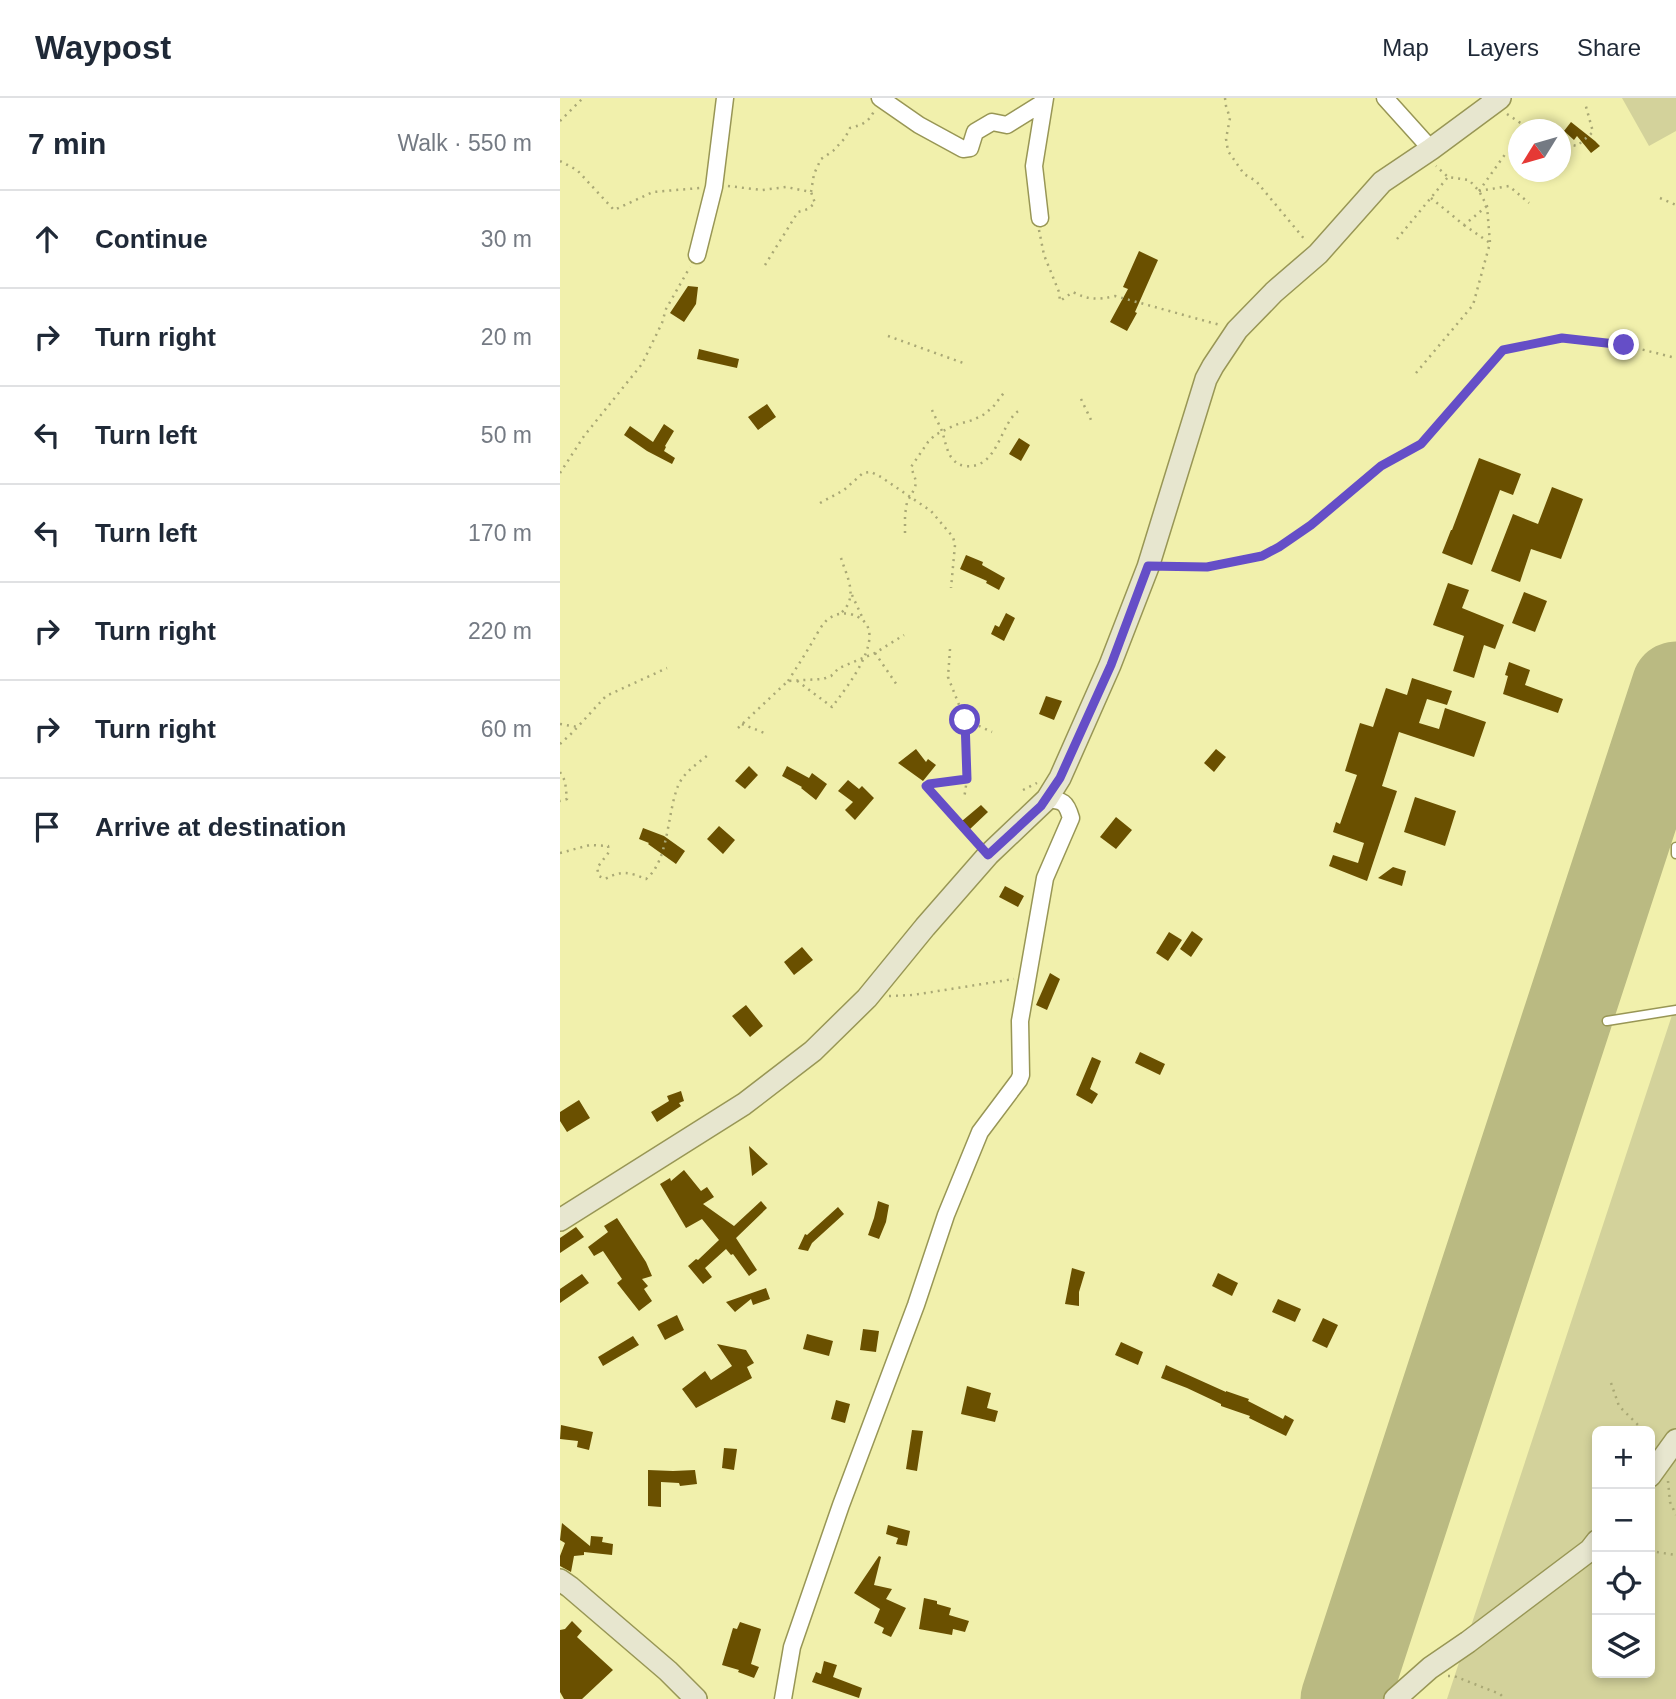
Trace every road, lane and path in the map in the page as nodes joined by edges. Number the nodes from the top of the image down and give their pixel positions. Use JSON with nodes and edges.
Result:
{"nodes":[{"id":1,"x":583,"y":98,"type":"edge"},
{"id":2,"x":725,"y":98,"type":"edge"},
{"id":3,"x":1225,"y":98,"type":"edge"},
{"id":4,"x":1385,"y":98,"type":"edge"},
{"id":5,"x":1045,"y":100,"type":"edge"},
{"id":6,"x":1496,"y":101,"type":"edge"},
{"id":7,"x":877,"y":103,"type":"edge"},
{"id":8,"x":1585,"y":103,"type":"dead end"},
{"id":9,"x":1518,"y":119,"type":"edge"},
{"id":10,"x":560,"y":121,"type":"edge"},
{"id":11,"x":1571,"y":145,"type":"edge"},
{"id":12,"x":1427,"y":152,"type":"junction"},
{"id":13,"x":1508,"y":153,"type":"edge"},
{"id":14,"x":560,"y":161,"type":"edge"},
{"id":15,"x":1448,"y":177,"type":"junction"},
{"id":16,"x":714,"y":187,"type":"junction"},
{"id":17,"x":1479,"y":191,"type":"junction"},
{"id":18,"x":811,"y":192,"type":"junction"},
{"id":19,"x":1430,"y":198,"type":"junction"},
{"id":20,"x":1660,"y":198,"type":"dead end"},
{"id":21,"x":1529,"y":203,"type":"dead end"},
{"id":22,"x":1676,"y":205,"type":"edge"},
{"id":23,"x":1487,"y":206,"type":"junction"},
{"id":24,"x":1040,"y":218,"type":"joint"},
{"id":25,"x":1464,"y":225,"type":"junction"},
{"id":26,"x":1397,"y":239,"type":"dead end"},
{"id":27,"x":1490,"y":243,"type":"junction"},
{"id":28,"x":1318,"y":254,"type":"junction"},
{"id":29,"x":697,"y":255,"type":"joint"},
{"id":30,"x":765,"y":265,"type":"dead end"},
{"id":31,"x":1237,"y":330,"type":"junction"},
{"id":32,"x":888,"y":336,"type":"dead end"},
{"id":33,"x":1676,"y":358,"type":"edge"},
{"id":34,"x":966,"y":364,"type":"dead end"},
{"id":35,"x":1416,"y":373,"type":"dead end"},
{"id":36,"x":1006,"y":390,"type":"dead end"},
{"id":37,"x":1081,"y":399,"type":"dead end"},
{"id":38,"x":932,"y":410,"type":"dead end"},
{"id":39,"x":1020,"y":411,"type":"dead end"},
{"id":40,"x":1093,"y":424,"type":"dead end"},
{"id":41,"x":942,"y":431,"type":"junction"},
{"id":42,"x":560,"y":473,"type":"edge"},
{"id":43,"x":910,"y":496,"type":"junction"},
{"id":44,"x":820,"y":503,"type":"dead end"},
{"id":45,"x":905,"y":533,"type":"dead end"},
{"id":46,"x":841,"y":558,"type":"dead end"},
{"id":47,"x":1148,"y":566,"type":"junction"},
{"id":48,"x":951,"y":587,"type":"dead end"},
{"id":49,"x":852,"y":594,"type":"junction"},
{"id":50,"x":841,"y":613,"type":"junction"},
{"id":51,"x":865,"y":624,"type":"junction"},
{"id":52,"x":904,"y":635,"type":"dead end"},
{"id":53,"x":950,"y":649,"type":"dead end"},
{"id":54,"x":876,"y":653,"type":"junction"},
{"id":55,"x":864,"y":657,"type":"junction"},
{"id":56,"x":667,"y":668,"type":"dead end"},
{"id":57,"x":796,"y":680,"type":"junction"},
{"id":58,"x":788,"y":681,"type":"junction"},
{"id":59,"x":897,"y":685,"type":"dead end"},
{"id":60,"x":965,"y":720,"type":"junction"},
{"id":61,"x":560,"y":724,"type":"edge"},
{"id":62,"x":741,"y":724,"type":"junction"},
{"id":63,"x":578,"y":727,"type":"junction"},
{"id":64,"x":738,"y":728,"type":"dead end"},
{"id":65,"x":992,"y":732,"type":"dead end"},
{"id":66,"x":767,"y":734,"type":"dead end"},
{"id":67,"x":560,"y":744,"type":"edge"},
{"id":68,"x":708,"y":755,"type":"dead end"},
{"id":69,"x":560,"y":772,"type":"edge"},
{"id":70,"x":967,"y":779,"type":"junction"},
{"id":71,"x":964,"y":799,"type":"dead end"},
{"id":72,"x":1047,"y":799,"type":"junction"},
{"id":73,"x":560,"y":801,"type":"edge"},
{"id":74,"x":1676,"y":847,"type":"edge"},
{"id":75,"x":560,"y":853,"type":"edge"},
{"id":76,"x":1676,"y":854,"type":"edge"},
{"id":77,"x":988,"y":855,"type":"junction"},
{"id":78,"x":1028,"y":977,"type":"junction"},
{"id":79,"x":867,"y":998,"type":"junction"},
{"id":80,"x":1676,"y":1010,"type":"edge"},
{"id":81,"x":1606,"y":1021,"type":"dead end"},
{"id":82,"x":560,"y":1220,"type":"edge"},
{"id":83,"x":1611,"y":1383,"type":"dead end"},
{"id":84,"x":1639,"y":1426,"type":"edge"},
{"id":85,"x":1676,"y":1440,"type":"edge"},
{"id":86,"x":1655,"y":1469,"type":"edge"},
{"id":87,"x":1592,"y":1547,"type":"edge"},
{"id":88,"x":1655,"y":1551,"type":"edge"},
{"id":89,"x":1676,"y":1555,"type":"edge"},
{"id":90,"x":560,"y":1580,"type":"edge"},
{"id":91,"x":1430,"y":1668,"type":"junction"},
{"id":92,"x":696,"y":1699,"type":"edge"},
{"id":93,"x":783,"y":1699,"type":"edge"},
{"id":94,"x":1395,"y":1699,"type":"edge"},
{"id":95,"x":1505,"y":1699,"type":"edge"}],
"edges":[{"from":1,"to":10,"type":"path"},
{"from":2,"to":16,"type":"street"},
{"from":3,"to":28,"type":"path"},
{"from":4,"to":12,"type":"street"},
{"from":5,"to":7,"type":"street"},
{"from":5,"to":24,"type":"street"},
{"from":6,"to":9,"type":"path"},
{"from":6,"to":12,"type":"main road"},
{"from":7,"to":18,"type":"path"},
{"from":8,"to":11,"type":"path"},
{"from":12,"to":15,"type":"path"},
{"from":12,"to":28,"type":"main road"},
{"from":13,"to":17,"type":"path"},
{"from":14,"to":16,"type":"path"},
{"from":15,"to":17,"type":"path"},
{"from":15,"to":19,"type":"path"},
{"from":16,"to":18,"type":"path"},
{"from":16,"to":29,"type":"street"},
{"from":17,"to":21,"type":"path"},
{"from":17,"to":23,"type":"path"},
{"from":18,"to":30,"type":"path"},
{"from":19,"to":25,"type":"path"},
{"from":19,"to":26,"type":"path"},
{"from":20,"to":22,"type":"path"},
{"from":23,"to":25,"type":"path"},
{"from":23,"to":27,"type":"path"},
{"from":24,"to":31,"type":"path"},
{"from":25,"to":27,"type":"path"},
{"from":27,"to":35,"type":"path"},
{"from":28,"to":31,"type":"main road"},
{"from":29,"to":42,"type":"path"},
{"from":31,"to":47,"type":"main road"},
{"from":32,"to":34,"type":"path"},
{"from":33,"to":47,"type":"path"},
{"from":36,"to":41,"type":"path"},
{"from":37,"to":40,"type":"path"},
{"from":38,"to":41,"type":"path"},
{"from":39,"to":41,"type":"path"},
{"from":41,"to":43,"type":"path"},
{"from":43,"to":44,"type":"path"},
{"from":43,"to":45,"type":"path"},
{"from":43,"to":48,"type":"path"},
{"from":46,"to":49,"type":"path"},
{"from":47,"to":72,"type":"main road"},
{"from":49,"to":50,"type":"path"},
{"from":49,"to":51,"type":"path"},
{"from":50,"to":51,"type":"path"},
{"from":50,"to":58,"type":"path"},
{"from":51,"to":55,"type":"path"},
{"from":52,"to":54,"type":"path"},
{"from":53,"to":60,"type":"path"},
{"from":54,"to":55,"type":"path"},
{"from":54,"to":59,"type":"path"},
{"from":55,"to":57,"type":"path"},
{"from":55,"to":57,"type":"path"},
{"from":56,"to":63,"type":"path"},
{"from":57,"to":58,"type":"path"},
{"from":58,"to":62,"type":"path"},
{"from":60,"to":65,"type":"path"},
{"from":60,"to":70,"type":"path"},
{"from":61,"to":63,"type":"path"},
{"from":62,"to":64,"type":"path"},
{"from":62,"to":66,"type":"path"},
{"from":63,"to":67,"type":"path"},
{"from":68,"to":75,"type":"path"},
{"from":69,"to":73,"type":"path"},
{"from":70,"to":71,"type":"path"},
{"from":70,"to":77,"type":"path"},
{"from":72,"to":77,"type":"main road"},
{"from":72,"to":78,"type":"street"},
{"from":74,"to":76,"type":"lane"},
{"from":77,"to":79,"type":"main road"},
{"from":78,"to":79,"type":"path"},
{"from":78,"to":93,"type":"street"},
{"from":79,"to":82,"type":"main road"},
{"from":80,"to":81,"type":"lane"},
{"from":83,"to":84,"type":"path"},
{"from":85,"to":86,"type":"main road"},
{"from":87,"to":91,"type":"main road"},
{"from":88,"to":89,"type":"path"},
{"from":90,"to":92,"type":"main road"},
{"from":91,"to":94,"type":"main road"},
{"from":91,"to":95,"type":"path"}]}
